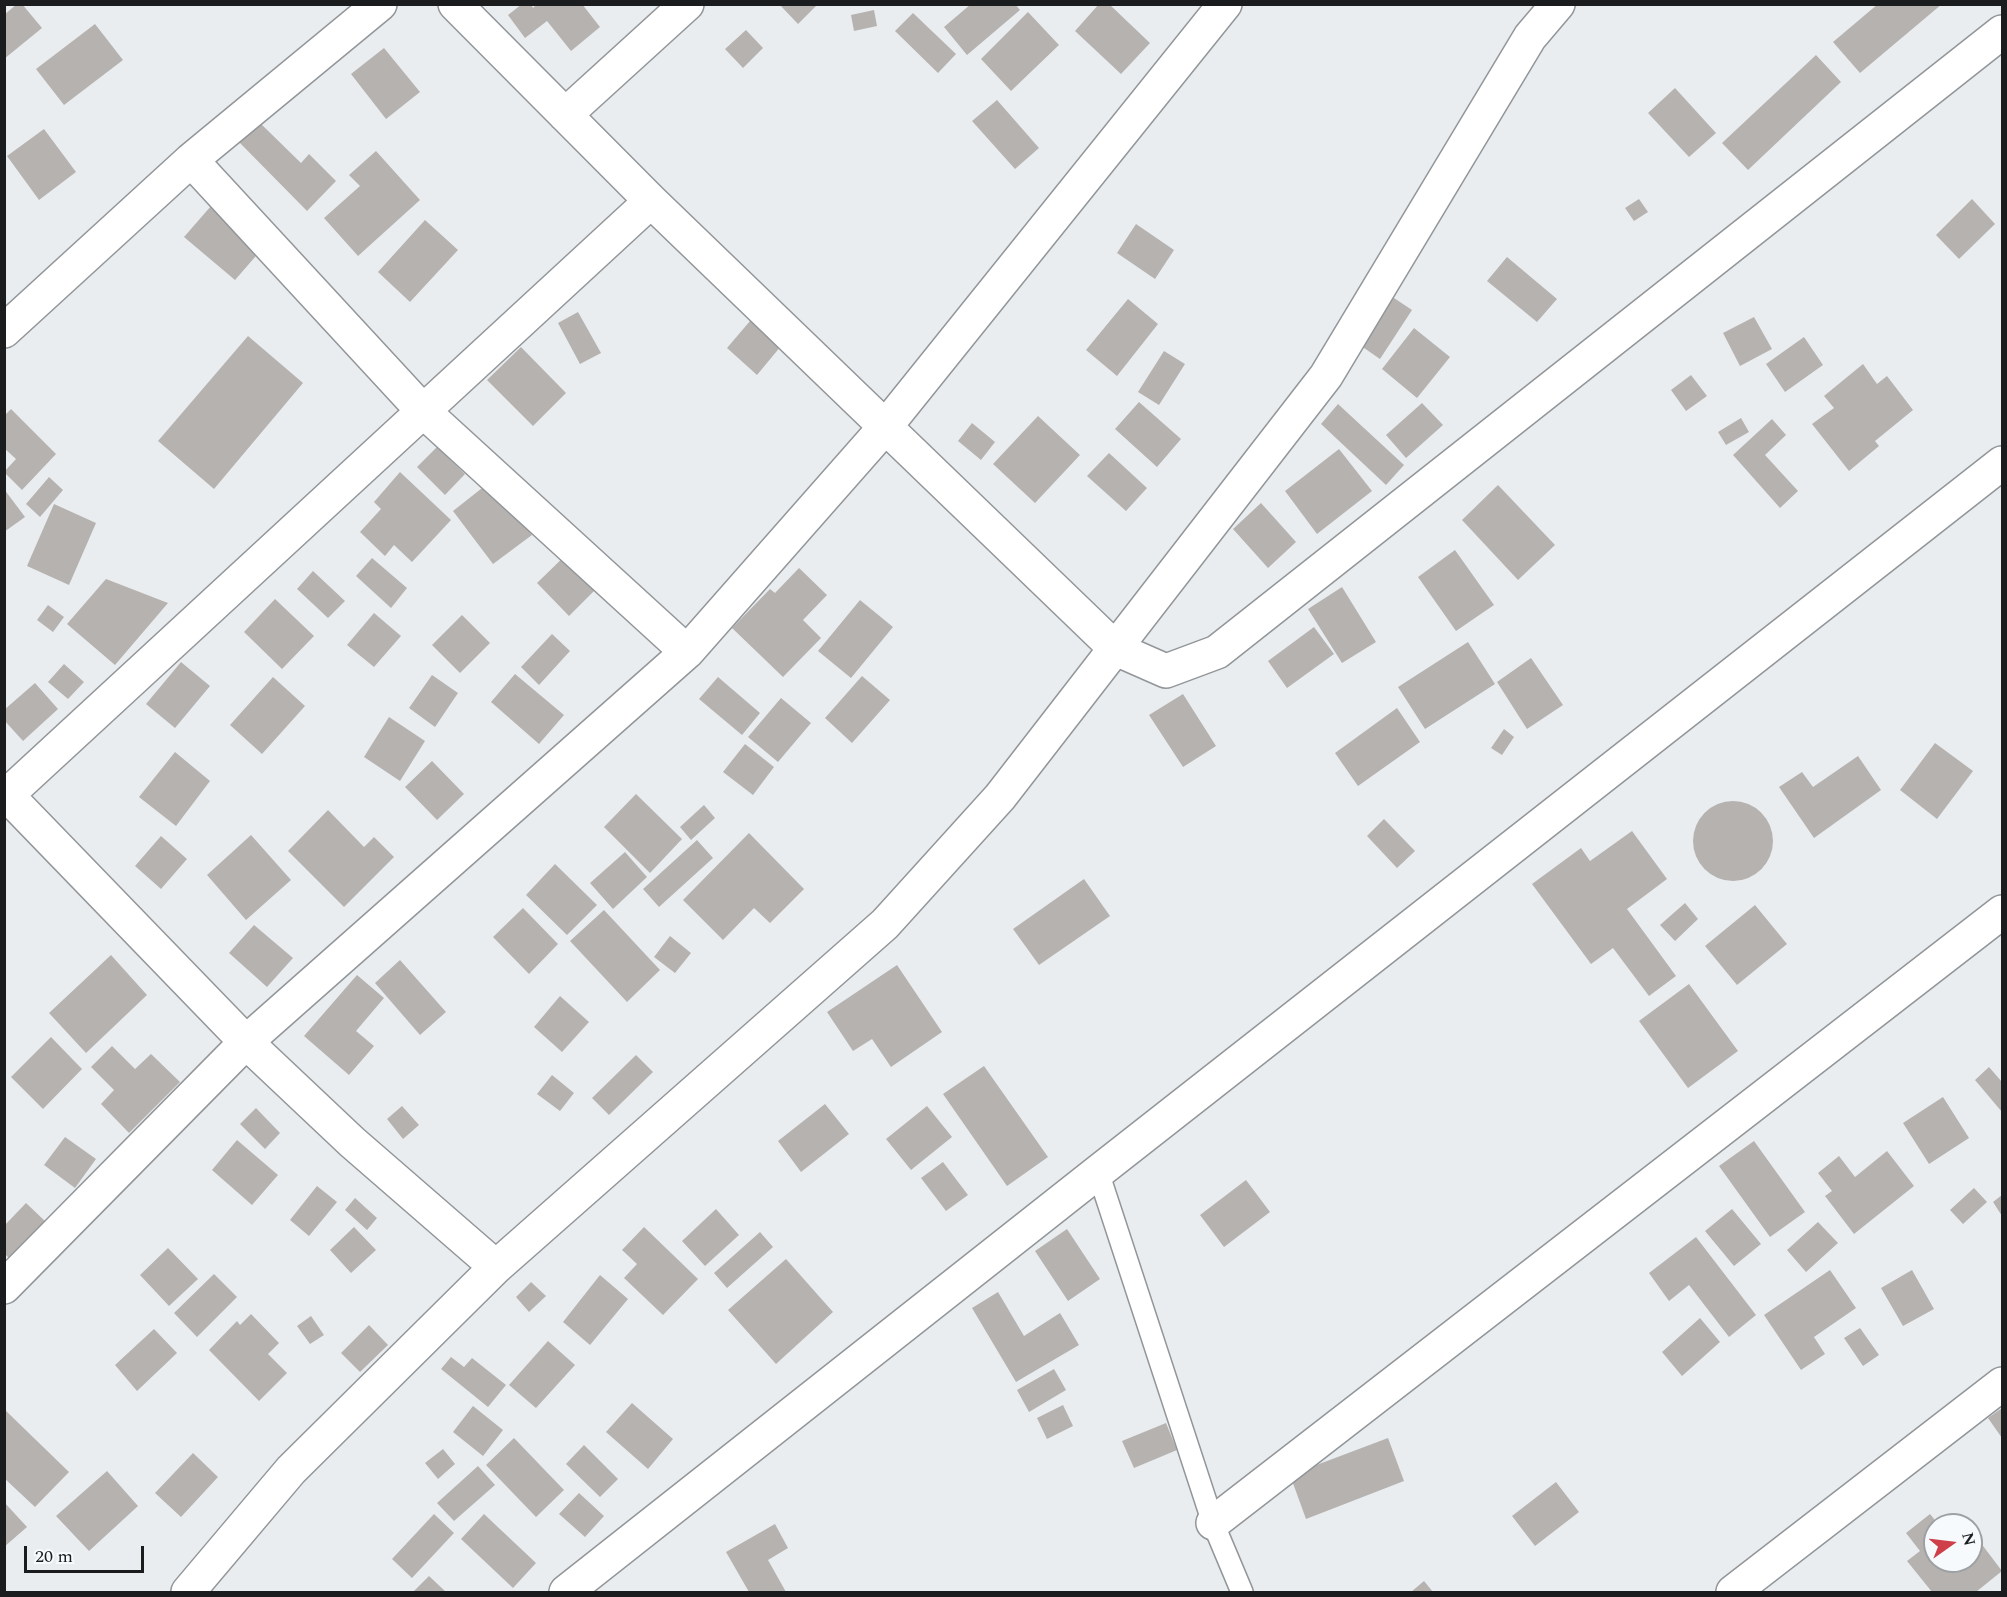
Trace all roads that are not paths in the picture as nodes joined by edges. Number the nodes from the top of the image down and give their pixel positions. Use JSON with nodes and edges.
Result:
{"nodes":[{"id":1,"x":381,"y":4,"type":"edge"},
{"id":2,"x":455,"y":4,"type":"edge"},
{"id":3,"x":687,"y":4,"type":"edge"},
{"id":4,"x":1225,"y":4,"type":"edge"},
{"id":5,"x":1558,"y":4,"type":"edge"},
{"id":6,"x":2002,"y":32,"type":"edge"},
{"id":7,"x":566,"y":115,"type":"junction"},
{"id":8,"x":191,"y":160,"type":"junction"},
{"id":9,"x":651,"y":201,"type":"junction"},
{"id":10,"x":4,"y":331,"type":"edge"},
{"id":11,"x":422,"y":410,"type":"junction"},
{"id":12,"x":886,"y":426,"type":"junction"},
{"id":13,"x":2002,"y":463,"type":"edge"},
{"id":14,"x":1116,"y":649,"type":"junction"},
{"id":15,"x":687,"y":652,"type":"junction"},
{"id":16,"x":5,"y":795,"type":"edge"},
{"id":17,"x":2002,"y":912,"type":"edge"},
{"id":18,"x":246,"y":1042,"type":"junction"},
{"id":19,"x":1098,"y":1172,"type":"junction"},
{"id":20,"x":496,"y":1267,"type":"junction"},
{"id":21,"x":4,"y":1287,"type":"edge"},
{"id":22,"x":2002,"y":1384,"type":"edge"},
{"id":23,"x":1213,"y":1523,"type":"junction"},
{"id":24,"x":188,"y":1593,"type":"edge"},
{"id":25,"x":566,"y":1593,"type":"edge"},
{"id":26,"x":1242,"y":1593,"type":"edge"},
{"id":27,"x":1733,"y":1593,"type":"edge"}],
"edges":[{"from":1,"to":8,"type":"street"},
{"from":2,"to":7,"type":"street"},
{"from":3,"to":7,"type":"street"},
{"from":4,"to":12,"type":"street"},
{"from":5,"to":14,"type":"street"},
{"from":6,"to":14,"type":"street"},
{"from":7,"to":9,"type":"street"},
{"from":8,"to":10,"type":"street"},
{"from":8,"to":11,"type":"street"},
{"from":9,"to":11,"type":"street"},
{"from":9,"to":12,"type":"street"},
{"from":11,"to":15,"type":"street"},
{"from":11,"to":16,"type":"street"},
{"from":12,"to":14,"type":"street"},
{"from":12,"to":15,"type":"street"},
{"from":13,"to":19,"type":"street"},
{"from":14,"to":20,"type":"street"},
{"from":15,"to":18,"type":"street"},
{"from":16,"to":18,"type":"street"},
{"from":17,"to":23,"type":"street"},
{"from":18,"to":20,"type":"street"},
{"from":18,"to":21,"type":"street"},
{"from":19,"to":23,"type":"lane"},
{"from":19,"to":25,"type":"street"},
{"from":20,"to":24,"type":"street"},
{"from":22,"to":27,"type":"street"},
{"from":23,"to":26,"type":"lane"}]}
